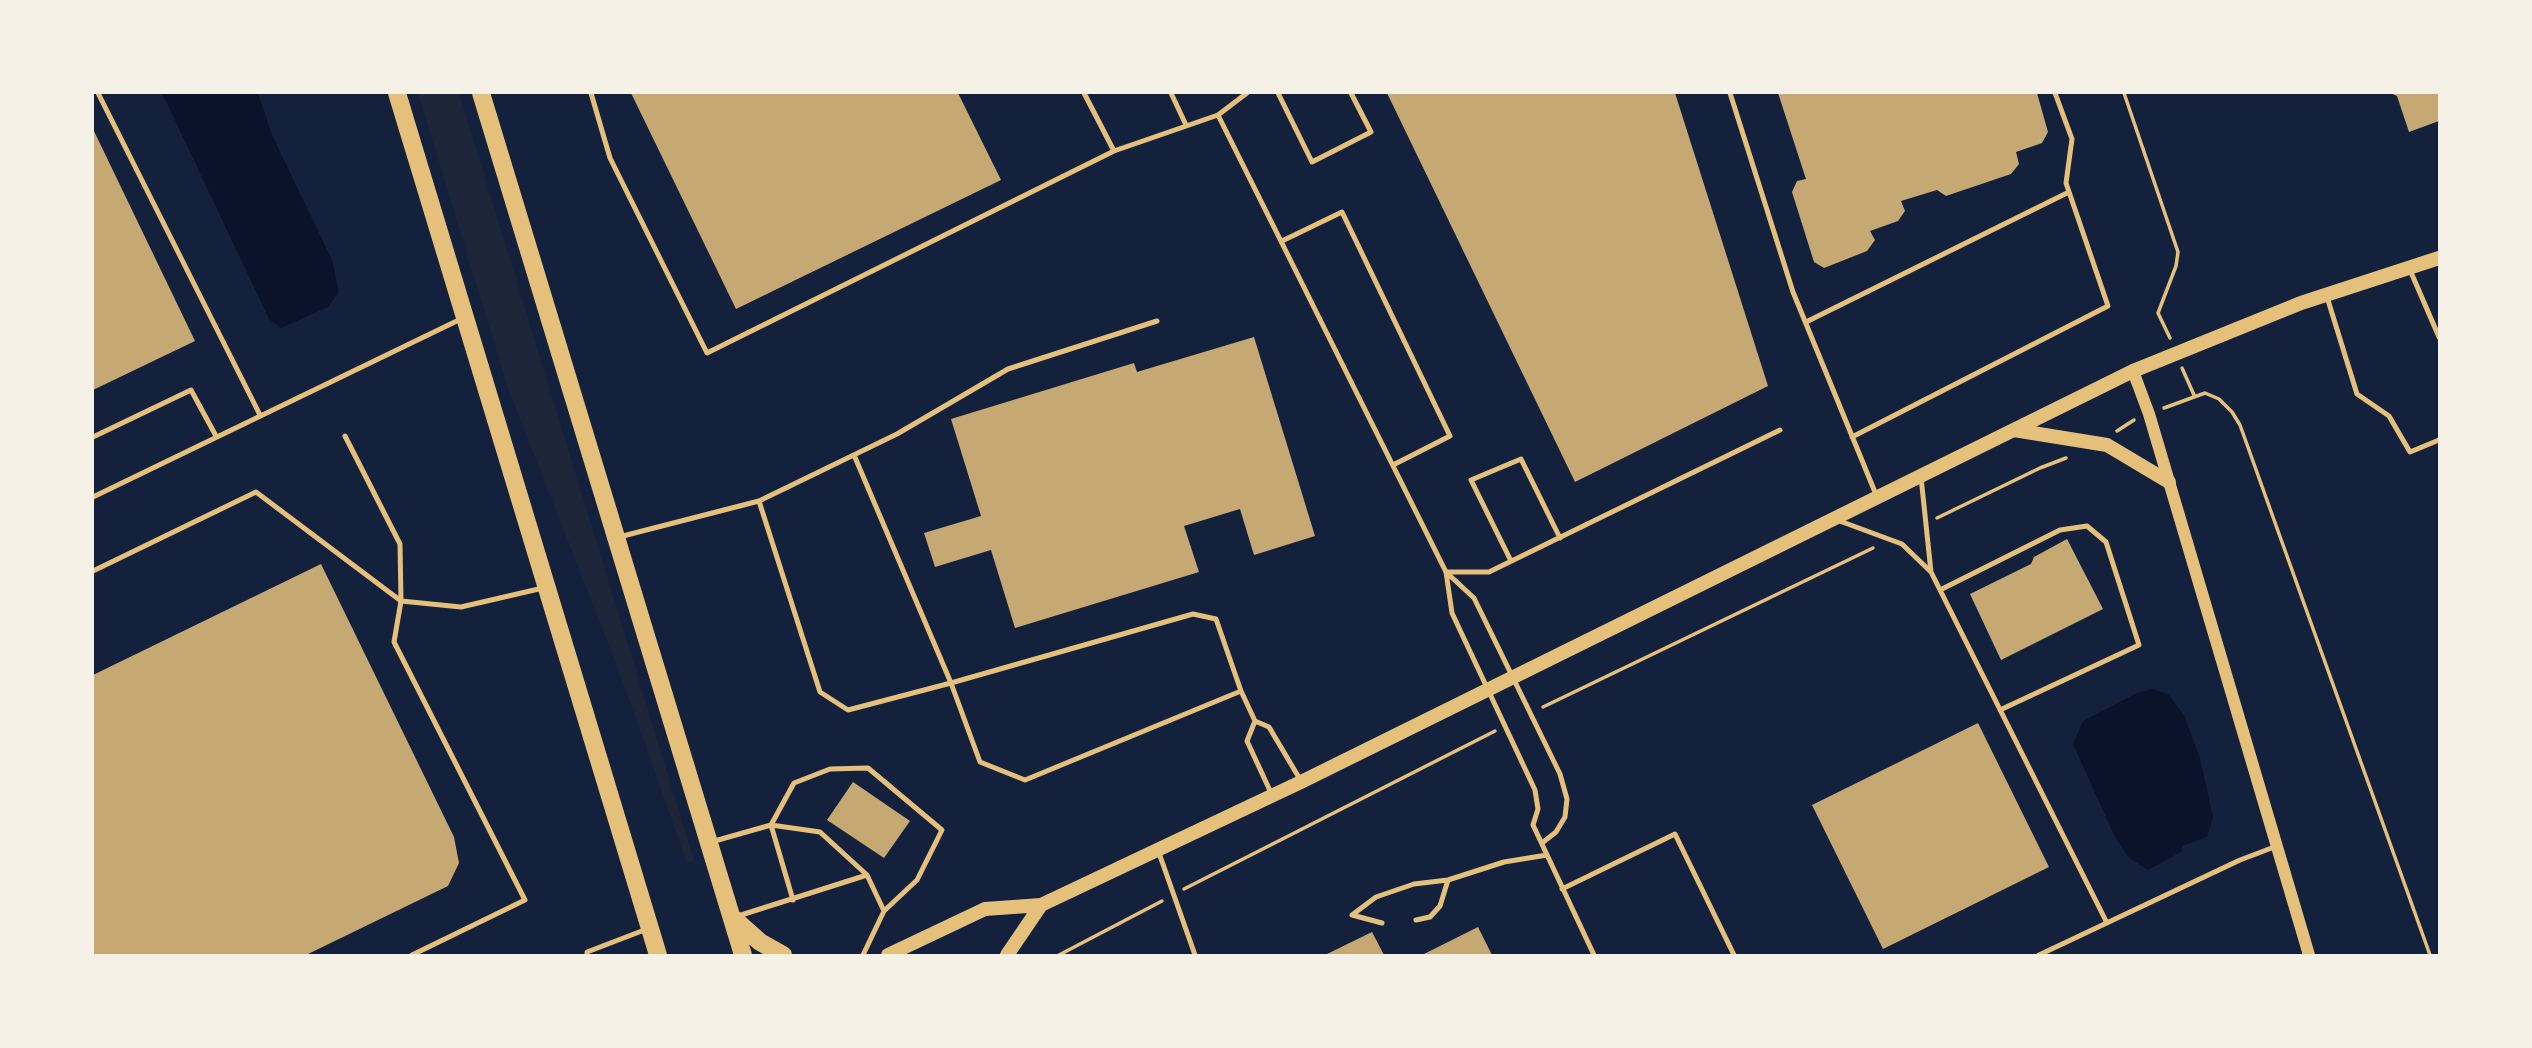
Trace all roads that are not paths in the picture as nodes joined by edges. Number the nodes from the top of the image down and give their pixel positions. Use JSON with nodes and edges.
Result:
{"nodes":[{"id":1,"x":97,"y":93,"type":"edge"},
{"id":2,"x":397,"y":93,"type":"edge"},
{"id":3,"x":481,"y":93,"type":"edge"},
{"id":4,"x":591,"y":93,"type":"edge"},
{"id":5,"x":1084,"y":93,"type":"edge"},
{"id":6,"x":1171,"y":93,"type":"edge"},
{"id":7,"x":1247,"y":93,"type":"edge"},
{"id":8,"x":1278,"y":93,"type":"edge"},
{"id":9,"x":1352,"y":93,"type":"edge"},
{"id":10,"x":1730,"y":93,"type":"edge"},
{"id":11,"x":2054,"y":93,"type":"edge"},
{"id":12,"x":1218,"y":115,"type":"junction"},
{"id":13,"x":1186,"y":125,"type":"junction"},
{"id":14,"x":1114,"y":151,"type":"junction"},
{"id":15,"x":2070,"y":192,"type":"junction"},
{"id":16,"x":1282,"y":241,"type":"junction"},
{"id":17,"x":2439,"y":258,"type":"edge"},
{"id":18,"x":2409,"y":267,"type":"junction"},
{"id":19,"x":2326,"y":294,"type":"junction"},
{"id":20,"x":466,"y":317,"type":"junction"},
{"id":21,"x":1157,"y":320,"type":"dead end"},
{"id":22,"x":1805,"y":322,"type":"junction"},
{"id":23,"x":2439,"y":337,"type":"edge"},
{"id":24,"x":2133,"y":371,"type":"junction"},
{"id":25,"x":260,"y":415,"type":"junction"},
{"id":26,"x":1780,"y":430,"type":"dead end"},
{"id":27,"x":2014,"y":430,"type":"junction"},
{"id":28,"x":216,"y":436,"type":"junction"},
{"id":29,"x":345,"y":436,"type":"dead end"},
{"id":30,"x":93,"y":437,"type":"edge"},
{"id":31,"x":1852,"y":437,"type":"junction"},
{"id":32,"x":2439,"y":440,"type":"edge"},
{"id":33,"x":854,"y":455,"type":"junction"},
{"id":34,"x":1395,"y":464,"type":"junction"},
{"id":35,"x":1921,"y":476,"type":"junction"},
{"id":36,"x":2169,"y":482,"type":"junction"},
{"id":37,"x":93,"y":497,"type":"edge"},
{"id":38,"x":1877,"y":497,"type":"junction"},
{"id":39,"x":759,"y":500,"type":"junction"},
{"id":40,"x":1834,"y":518,"type":"junction"},
{"id":41,"x":615,"y":537,"type":"junction"},
{"id":42,"x":1560,"y":538,"type":"junction"},
{"id":43,"x":1511,"y":561,"type":"junction"},
{"id":44,"x":93,"y":571,"type":"edge"},
{"id":45,"x":1446,"y":572,"type":"junction"},
{"id":46,"x":1931,"y":572,"type":"junction"},
{"id":47,"x":546,"y":587,"type":"junction"},
{"id":48,"x":1940,"y":590,"type":"junction"},
{"id":49,"x":401,"y":601,"type":"junction"},
{"id":50,"x":1514,"y":676,"type":"junction"},
{"id":51,"x":951,"y":683,"type":"junction"},
{"id":52,"x":1487,"y":689,"type":"junction"},
{"id":53,"x":1241,"y":691,"type":"junction"},
{"id":54,"x":2000,"y":710,"type":"junction"},
{"id":55,"x":1255,"y":721,"type":"junction"},
{"id":56,"x":1301,"y":782,"type":"junction"},
{"id":57,"x":1272,"y":796,"type":"junction"},
{"id":58,"x":771,"y":824,"type":"junction"},
{"id":59,"x":711,"y":842,"type":"junction"},
{"id":60,"x":1542,"y":843,"type":"junction"},
{"id":61,"x":2277,"y":846,"type":"junction"},
{"id":62,"x":1158,"y":850,"type":"junction"},
{"id":63,"x":1547,"y":855,"type":"junction"},
{"id":64,"x":867,"y":875,"type":"junction"},
{"id":65,"x":1448,"y":880,"type":"junction"},
{"id":66,"x":1562,"y":889,"type":"junction"},
{"id":67,"x":793,"y":900,"type":"junction"},
{"id":68,"x":1041,"y":905,"type":"junction"},
{"id":69,"x":884,"y":911,"type":"junction"},
{"id":70,"x":732,"y":917,"type":"junction"},
{"id":71,"x":1416,"y":920,"type":"dead end"},
{"id":72,"x":1382,"y":923,"type":"dead end"},
{"id":73,"x":2107,"y":923,"type":"junction"},
{"id":74,"x":650,"y":928,"type":"junction"},
{"id":75,"x":412,"y":955,"type":"edge"},
{"id":76,"x":587,"y":955,"type":"edge"},
{"id":77,"x":658,"y":955,"type":"edge"},
{"id":78,"x":743,"y":955,"type":"edge"},
{"id":79,"x":783,"y":955,"type":"edge"},
{"id":80,"x":863,"y":955,"type":"edge"},
{"id":81,"x":888,"y":955,"type":"edge"},
{"id":82,"x":1007,"y":955,"type":"edge"},
{"id":83,"x":1195,"y":955,"type":"edge"},
{"id":84,"x":1594,"y":955,"type":"edge"},
{"id":85,"x":1734,"y":955,"type":"edge"},
{"id":86,"x":2039,"y":955,"type":"edge"},
{"id":87,"x":2309,"y":955,"type":"edge"}],
"edges":[{"from":1,"to":25,"type":"lane"},
{"from":2,"to":20,"type":"main road"},
{"from":3,"to":41,"type":"main road"},
{"from":4,"to":14,"type":"lane"},
{"from":5,"to":14,"type":"lane"},
{"from":6,"to":13,"type":"lane"},
{"from":7,"to":12,"type":"lane"},
{"from":8,"to":9,"type":"lane"},
{"from":10,"to":22,"type":"lane"},
{"from":11,"to":15,"type":"lane"},
{"from":12,"to":13,"type":"lane"},
{"from":12,"to":16,"type":"lane"},
{"from":13,"to":14,"type":"lane"},
{"from":15,"to":22,"type":"lane"},
{"from":15,"to":31,"type":"lane"},
{"from":16,"to":34,"type":"lane"},
{"from":16,"to":34,"type":"lane"},
{"from":17,"to":18,"type":"main road"},
{"from":18,"to":19,"type":"main road"},
{"from":18,"to":23,"type":"lane"},
{"from":19,"to":24,"type":"main road"},
{"from":19,"to":32,"type":"lane"},
{"from":20,"to":25,"type":"lane"},
{"from":20,"to":47,"type":"main road"},
{"from":21,"to":33,"type":"lane"},
{"from":22,"to":31,"type":"lane"},
{"from":24,"to":27,"type":"main road"},
{"from":24,"to":36,"type":"street"},
{"from":25,"to":28,"type":"lane"},
{"from":26,"to":42,"type":"lane"},
{"from":27,"to":35,"type":"main road"},
{"from":27,"to":36,"type":"main road"},
{"from":28,"to":30,"type":"lane"},
{"from":28,"to":37,"type":"lane"},
{"from":29,"to":49,"type":"lane"},
{"from":31,"to":38,"type":"lane"},
{"from":33,"to":39,"type":"lane"},
{"from":33,"to":51,"type":"lane"},
{"from":34,"to":45,"type":"lane"},
{"from":35,"to":38,"type":"main road"},
{"from":35,"to":46,"type":"lane"},
{"from":36,"to":61,"type":"street"},
{"from":38,"to":40,"type":"main road"},
{"from":39,"to":41,"type":"lane"},
{"from":39,"to":51,"type":"lane"},
{"from":40,"to":46,"type":"lane"},
{"from":40,"to":50,"type":"main road"},
{"from":41,"to":59,"type":"main road"},
{"from":42,"to":43,"type":"lane"},
{"from":42,"to":43,"type":"lane"},
{"from":43,"to":45,"type":"lane"},
{"from":44,"to":49,"type":"lane"},
{"from":45,"to":50,"type":"lane"},
{"from":45,"to":52,"type":"lane"},
{"from":46,"to":48,"type":"lane"},
{"from":47,"to":49,"type":"lane"},
{"from":47,"to":74,"type":"main road"},
{"from":48,"to":54,"type":"lane"},
{"from":48,"to":54,"type":"lane"},
{"from":49,"to":75,"type":"lane"},
{"from":50,"to":52,"type":"main road"},
{"from":50,"to":60,"type":"lane"},
{"from":51,"to":53,"type":"lane"},
{"from":51,"to":53,"type":"lane"},
{"from":52,"to":56,"type":"main road"},
{"from":52,"to":60,"type":"lane"},
{"from":53,"to":55,"type":"lane"},
{"from":54,"to":73,"type":"lane"},
{"from":55,"to":56,"type":"lane"},
{"from":55,"to":57,"type":"lane"},
{"from":56,"to":57,"type":"main road"},
{"from":57,"to":62,"type":"main road"},
{"from":58,"to":59,"type":"lane"},
{"from":58,"to":64,"type":"lane"},
{"from":58,"to":67,"type":"lane"},
{"from":58,"to":69,"type":"lane"},
{"from":59,"to":70,"type":"main road"},
{"from":60,"to":63,"type":"lane"},
{"from":61,"to":73,"type":"lane"},
{"from":61,"to":87,"type":"street"},
{"from":62,"to":68,"type":"main road"},
{"from":62,"to":83,"type":"lane"},
{"from":63,"to":65,"type":"lane"},
{"from":63,"to":66,"type":"lane"},
{"from":64,"to":67,"type":"lane"},
{"from":64,"to":69,"type":"lane"},
{"from":65,"to":71,"type":"lane"},
{"from":65,"to":72,"type":"lane"},
{"from":66,"to":84,"type":"lane"},
{"from":66,"to":85,"type":"lane"},
{"from":67,"to":70,"type":"lane"},
{"from":68,"to":81,"type":"main road"},
{"from":68,"to":82,"type":"main road"},
{"from":69,"to":80,"type":"lane"},
{"from":70,"to":78,"type":"main road"},
{"from":70,"to":79,"type":"main road"},
{"from":73,"to":86,"type":"lane"},
{"from":74,"to":76,"type":"lane"},
{"from":74,"to":77,"type":"main road"}]}
